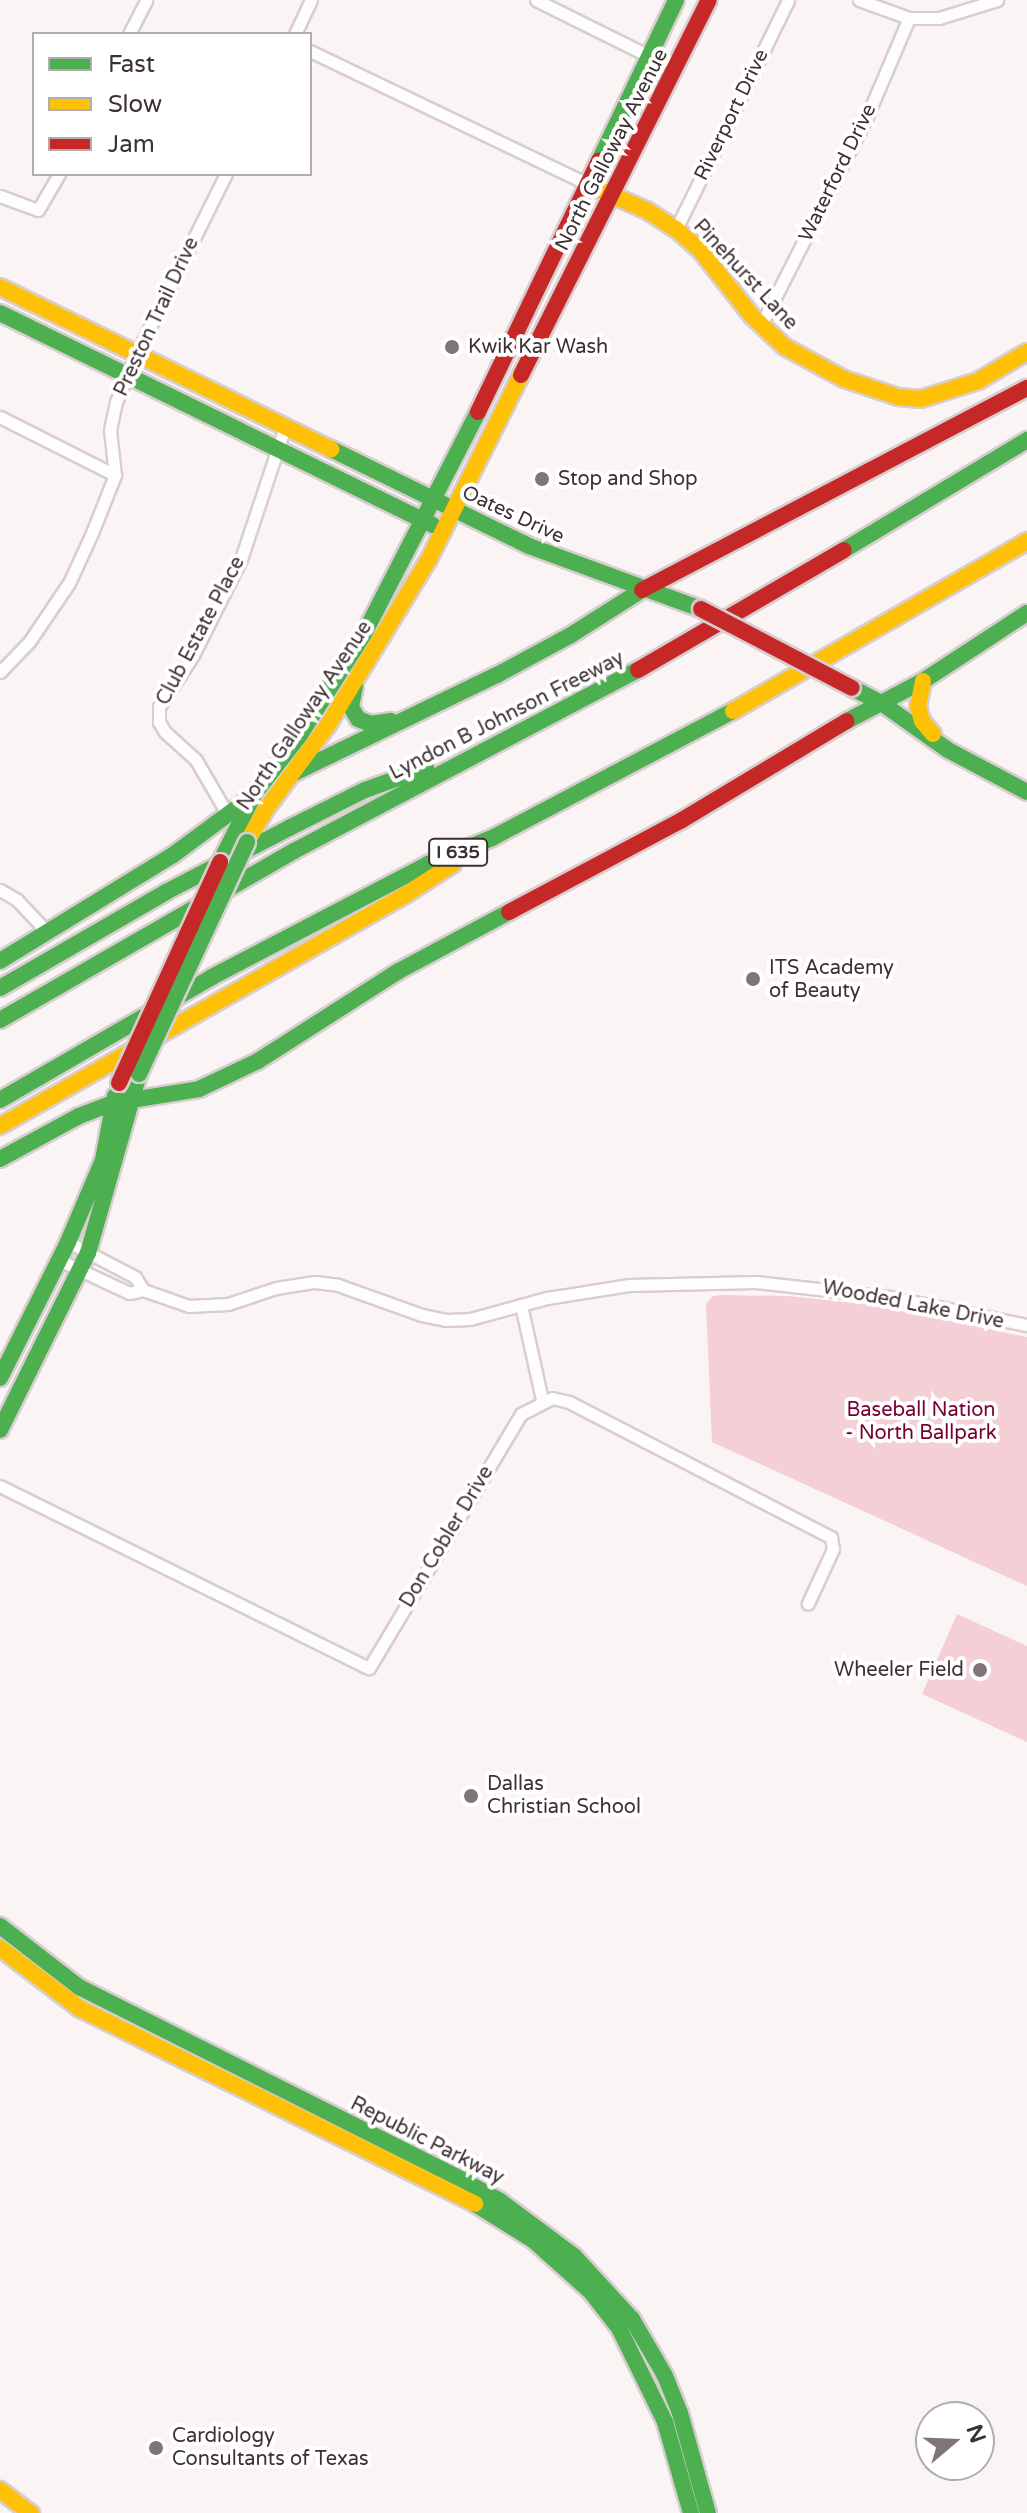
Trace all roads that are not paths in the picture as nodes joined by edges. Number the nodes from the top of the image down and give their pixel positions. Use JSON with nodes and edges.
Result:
{"nodes":[{"id":1,"x":146,"y":0,"type":"edge"},
{"id":2,"x":311,"y":0,"type":"edge"},
{"id":3,"x":536,"y":0,"type":"edge"},
{"id":4,"x":676,"y":0,"type":"edge"},
{"id":5,"x":709,"y":0,"type":"edge"},
{"id":6,"x":788,"y":0,"type":"edge"},
{"id":7,"x":859,"y":0,"type":"edge"},
{"id":8,"x":997,"y":0,"type":"edge"},
{"id":9,"x":909,"y":18,"type":"junction"},
{"id":10,"x":130,"y":32,"type":"edge"},
{"id":11,"x":296,"y":32,"type":"edge"},
{"id":12,"x":312,"y":52,"type":"edge"},
{"id":13,"x":649,"y":56,"type":"junction"},
{"id":14,"x":678,"y":64,"type":"junction"},
{"id":15,"x":58,"y":176,"type":"edge"},
{"id":16,"x":225,"y":176,"type":"edge"},
{"id":17,"x":587,"y":184,"type":"junction"},
{"id":18,"x":614,"y":194,"type":"junction"},
{"id":19,"x":0,"y":196,"type":"edge"},
{"id":20,"x":676,"y":229,"type":"junction"},
{"id":21,"x":0,"y":287,"type":"edge"},
{"id":22,"x":0,"y":313,"type":"edge"},
{"id":23,"x":523,"y":318,"type":"junction"},
{"id":24,"x":761,"y":325,"type":"junction"},
{"id":25,"x":542,"y":330,"type":"junction"},
{"id":26,"x":1027,"y":352,"type":"edge"},
{"id":27,"x":137,"y":353,"type":"junction"},
{"id":28,"x":128,"y":374,"type":"junction"},
{"id":29,"x":1027,"y":388,"type":"edge"},
{"id":30,"x":0,"y":417,"type":"edge"},
{"id":31,"x":285,"y":427,"type":"junction"},
{"id":32,"x":1027,"y":440,"type":"edge"},
{"id":33,"x":278,"y":450,"type":"junction"},
{"id":34,"x":115,"y":475,"type":"junction"},
{"id":35,"x":435,"y":501,"type":"junction"},
{"id":36,"x":453,"y":510,"type":"junction"},
{"id":37,"x":423,"y":520,"type":"junction"},
{"id":38,"x":444,"y":530,"type":"junction"},
{"id":39,"x":1027,"y":541,"type":"edge"},
{"id":40,"x":642,"y":590,"type":"junction"},
{"id":41,"x":1027,"y":613,"type":"edge"},
{"id":42,"x":0,"y":672,"type":"edge"},
{"id":43,"x":359,"y":673,"type":"junction"},
{"id":44,"x":923,"y":681,"type":"junction"},
{"id":45,"x":880,"y":702,"type":"junction"},
{"id":46,"x":415,"y":714,"type":"junction"},
{"id":47,"x":489,"y":746,"type":"junction"},
{"id":48,"x":948,"y":750,"type":"junction"},
{"id":49,"x":291,"y":774,"type":"junction"},
{"id":50,"x":1006,"y":782,"type":"junction"},
{"id":51,"x":1027,"y":792,"type":"edge"},
{"id":52,"x":255,"y":793,"type":"junction"},
{"id":53,"x":1027,"y":806,"type":"edge"},
{"id":54,"x":229,"y":817,"type":"junction"},
{"id":55,"x":205,"y":833,"type":"junction"},
{"id":56,"x":492,"y":838,"type":"junction"},
{"id":57,"x":232,"y":850,"type":"junction"},
{"id":58,"x":0,"y":890,"type":"edge"},
{"id":59,"x":48,"y":933,"type":"junction"},
{"id":60,"x":0,"y":961,"type":"edge"},
{"id":61,"x":7,"y":984,"type":"edge"},
{"id":62,"x":0,"y":1020,"type":"edge"},
{"id":63,"x":0,"y":1100,"type":"edge"},
{"id":64,"x":130,"y":1100,"type":"junction"},
{"id":65,"x":113,"y":1103,"type":"junction"},
{"id":66,"x":79,"y":1116,"type":"junction"},
{"id":67,"x":0,"y":1126,"type":"edge"},
{"id":68,"x":109,"y":1133,"type":"junction"},
{"id":69,"x":0,"y":1159,"type":"edge"},
{"id":70,"x":68,"y":1242,"type":"junction"},
{"id":71,"x":88,"y":1253,"type":"junction"},
{"id":72,"x":59,"y":1260,"type":"junction"},
{"id":73,"x":78,"y":1269,"type":"junction"},
{"id":74,"x":143,"y":1290,"type":"junction"},
{"id":75,"x":521,"y":1305,"type":"junction"},
{"id":76,"x":1027,"y":1325,"type":"edge"},
{"id":77,"x":0,"y":1378,"type":"edge"},
{"id":78,"x":542,"y":1400,"type":"junction"},
{"id":79,"x":0,"y":1430,"type":"edge"},
{"id":80,"x":0,"y":1486,"type":"edge"},
{"id":81,"x":808,"y":1603,"type":"dead end"},
{"id":82,"x":0,"y":1926,"type":"edge"},
{"id":83,"x":0,"y":1948,"type":"edge"},
{"id":84,"x":0,"y":2490,"type":"edge"},
{"id":85,"x":31,"y":2513,"type":"edge"},
{"id":86,"x":691,"y":2513,"type":"edge"},
{"id":87,"x":708,"y":2513,"type":"edge"}],
"edges":[{"from":1,"to":10,"type":"street"},
{"from":2,"to":11,"type":"street"},
{"from":3,"to":13,"type":"street"},
{"from":4,"to":13,"type":"main road","name":"North Galloway Avenue"},
{"from":5,"to":14,"type":"main road","name":"North Galloway Avenue"},
{"from":6,"to":20,"type":"street","name":"Riverport Drive"},
{"from":7,"to":9,"type":"street"},
{"from":8,"to":9,"type":"street"},
{"from":9,"to":24,"type":"street","name":"Waterford Drive"},
{"from":12,"to":17,"type":"street","name":"Pinehurst Lane"},
{"from":13,"to":14,"type":"street"},
{"from":13,"to":17,"type":"main road","name":"North Galloway Avenue"},
{"from":14,"to":18,"type":"main road","name":"North Galloway Avenue"},
{"from":15,"to":19,"type":"street"},
{"from":16,"to":27,"type":"street","name":"Preston Trail Drive"},
{"from":17,"to":18,"type":"main road","name":"Pinehurst Lane"},
{"from":17,"to":23,"type":"main road","name":"North Galloway Avenue"},
{"from":18,"to":20,"type":"main road","name":"Pinehurst Lane"},
{"from":18,"to":25,"type":"main road","name":"North Galloway Avenue"},
{"from":20,"to":24,"type":"main road","name":"Pinehurst Lane"},
{"from":21,"to":27,"type":"main road","name":"Oates Drive"},
{"from":22,"to":28,"type":"main road"},
{"from":23,"to":25,"type":"main road"},
{"from":23,"to":35,"type":"main road","name":"North Galloway Avenue"},
{"from":24,"to":26,"type":"main road","name":"Pinehurst Lane"},
{"from":25,"to":36,"type":"main road","name":"North Galloway Avenue"},
{"from":27,"to":28,"type":"street","name":"Preston Trail Drive"},
{"from":27,"to":31,"type":"main road","name":"Oates Drive"},
{"from":28,"to":33,"type":"main road"},
{"from":28,"to":34,"type":"street","name":"Preston Trail Drive"},
{"from":29,"to":40,"type":"main road","name":"Lyndon B Johnson Freeway"},
{"from":30,"to":34,"type":"street"},
{"from":31,"to":33,"type":"street","name":"Club Estate Place"},
{"from":31,"to":35,"type":"main road","name":"Oates Drive"},
{"from":32,"to":47,"type":"main road","name":"Lyndon B Johnson Freeway"},
{"from":33,"to":37,"type":"main road"},
{"from":33,"to":54,"type":"street","name":"Club Estate Place"},
{"from":34,"to":42,"type":"street","name":"Preston Trail Drive"},
{"from":35,"to":36,"type":"main road","name":"Oates Drive"},
{"from":35,"to":37,"type":"main road","name":"North Galloway Avenue"},
{"from":36,"to":38,"type":"main road","name":"North Galloway Avenue"},
{"from":36,"to":40,"type":"main road","name":"Oates Drive"},
{"from":37,"to":38,"type":"main road"},
{"from":37,"to":52,"type":"main road","name":"North Galloway Avenue"},
{"from":38,"to":43,"type":"main road","name":"North Galloway Avenue"},
{"from":39,"to":56,"type":"main road","number":"I 635"},
{"from":40,"to":45,"type":"main road","name":"Oates Drive","bridge":true},
{"from":40,"to":46,"type":"main road","name":"Lyndon B Johnson Freeway"},
{"from":41,"to":44,"type":"main road"},
{"from":43,"to":46,"type":"main road"},
{"from":43,"to":49,"type":"main road","name":"North Galloway Avenue"},
{"from":44,"to":45,"type":"main road"},
{"from":44,"to":48,"type":"main road"},
{"from":45,"to":48,"type":"main road","name":"Oates Drive"},
{"from":45,"to":64,"type":"main road"},
{"from":46,"to":49,"type":"main road","name":"Lyndon B Johnson Freeway"},
{"from":47,"to":61,"type":"main road"},
{"from":47,"to":62,"type":"main road","name":"Lyndon B Johnson Freeway"},
{"from":48,"to":50,"type":"main road","name":"Oates Drive"},
{"from":49,"to":52,"type":"main road","name":"Lyndon B Johnson Freeway"},
{"from":49,"to":57,"type":"main road","name":"North Galloway Avenue"},
{"from":50,"to":51,"type":"main road","name":"Oates Drive"},
{"from":50,"to":53,"type":"main road","name":"Oates Drive"},
{"from":52,"to":54,"type":"main road","name":"Lyndon B Johnson Freeway"},
{"from":52,"to":57,"type":"main road","name":"North Galloway Avenue"},
{"from":54,"to":55,"type":"main road","name":"Lyndon B Johnson Freeway"},
{"from":55,"to":57,"type":"main road"},
{"from":55,"to":59,"type":"main road","name":"Lyndon B Johnson Freeway"},
{"from":56,"to":63,"type":"main road","number":"I 635"},
{"from":56,"to":67,"type":"main road"},
{"from":57,"to":64,"type":"main road","name":"North Galloway Avenue","bridge":true},
{"from":57,"to":65,"type":"main road","name":"North Galloway Avenue","bridge":true},
{"from":58,"to":59,"type":"street"},
{"from":59,"to":60,"type":"main road","name":"Lyndon B Johnson Freeway"},
{"from":64,"to":65,"type":"main road"},
{"from":64,"to":71,"type":"main road","name":"North Galloway Avenue"},
{"from":65,"to":66,"type":"main road"},
{"from":65,"to":68,"type":"main road","name":"North Galloway Avenue"},
{"from":66,"to":68,"type":"main road"},
{"from":66,"to":69,"type":"main road"},
{"from":68,"to":70,"type":"main road","name":"North Galloway Avenue"},
{"from":70,"to":71,"type":"street","name":"Wooded Lake Drive"},
{"from":70,"to":72,"type":"main road","name":"North Galloway Avenue"},
{"from":71,"to":73,"type":"main road","name":"North Galloway Avenue"},
{"from":71,"to":74,"type":"street","name":"Wooded Lake Drive"},
{"from":72,"to":73,"type":"street","name":"Wooded Lake Drive"},
{"from":72,"to":77,"type":"main road","name":"North Galloway Avenue"},
{"from":73,"to":74,"type":"street","name":"Wooded Lake Drive"},
{"from":73,"to":79,"type":"main road","name":"North Galloway Avenue"},
{"from":74,"to":75,"type":"street","name":"Wooded Lake Drive"},
{"from":75,"to":76,"type":"street","name":"Wooded Lake Drive"},
{"from":75,"to":78,"type":"street"},
{"from":78,"to":80,"type":"street","name":"Don Cobler Drive"},
{"from":78,"to":81,"type":"street"},
{"from":82,"to":87,"type":"main road","name":"Republic Parkway"},
{"from":83,"to":86,"type":"main road","name":"Republic Parkway"},
{"from":84,"to":85,"type":"main road"}]}
